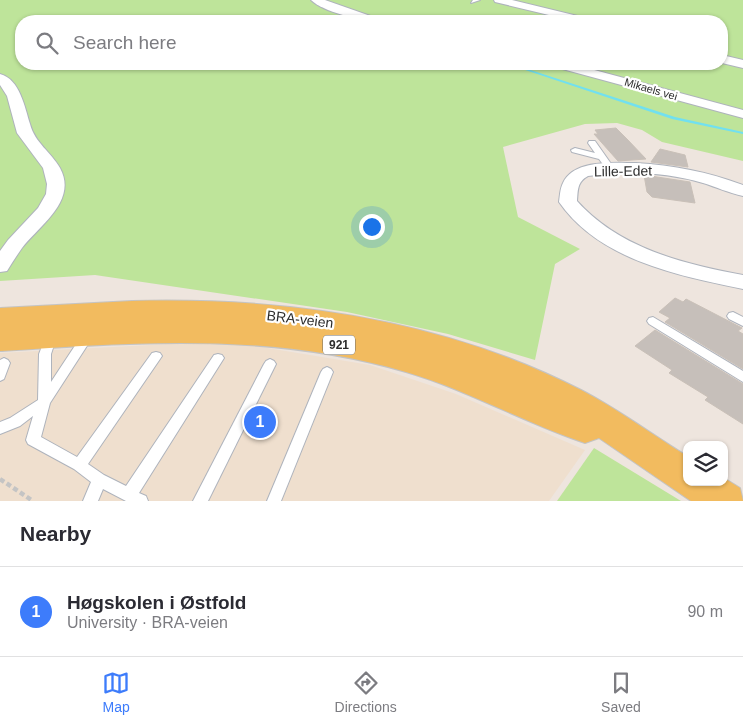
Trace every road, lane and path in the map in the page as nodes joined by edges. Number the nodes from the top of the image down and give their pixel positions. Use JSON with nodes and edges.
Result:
{"nodes":[{"id":1,"x":316,"y":0,"type":"edge"},
{"id":2,"x":498,"y":0,"type":"edge"},
{"id":3,"x":356,"y":15,"type":"edge"},
{"id":4,"x":561,"y":15,"type":"edge"},
{"id":5,"x":728,"y":60,"type":"edge"},
{"id":6,"x":743,"y":64,"type":"edge"},
{"id":7,"x":581,"y":70,"type":"edge"},
{"id":8,"x":0,"y":78,"type":"edge"},
{"id":9,"x":743,"y":114,"type":"edge"},
{"id":10,"x":592,"y":143,"type":"dead end"},
{"id":11,"x":575,"y":150,"type":"dead end"},
{"id":12,"x":606,"y":163,"type":"junction"},
{"id":13,"x":743,"y":190,"type":"edge"},
{"id":14,"x":7,"y":250,"type":"edge"},
{"id":15,"x":0,"y":266,"type":"edge"},
{"id":16,"x":743,"y":282,"type":"edge"},
{"id":17,"x":0,"y":319,"type":"edge"},
{"id":18,"x":653,"y":321,"type":"dead end"},
{"id":19,"x":83,"y":325,"type":"junction"},
{"id":20,"x":50,"y":337,"type":"junction"},
{"id":21,"x":2,"y":352,"type":"edge"},
{"id":22,"x":156,"y":356,"type":"dead end"},
{"id":23,"x":218,"y":358,"type":"dead end"},
{"id":24,"x":270,"y":364,"type":"dead end"},
{"id":25,"x":327,"y":372,"type":"dead end"},
{"id":26,"x":0,"y":376,"type":"edge"},
{"id":27,"x":743,"y":377,"type":"edge"},
{"id":28,"x":44,"y":402,"type":"junction"},
{"id":29,"x":1,"y":427,"type":"edge"},
{"id":30,"x":79,"y":465,"type":"junction"},
{"id":31,"x":672,"y":468,"type":"edge"},
{"id":32,"x":0,"y":479,"type":"edge"},
{"id":33,"x":99,"y":480,"type":"junction"},
{"id":34,"x":702,"y":486,"type":"edge"},
{"id":35,"x":135,"y":498,"type":"edge"},
{"id":36,"x":33,"y":501,"type":"edge"},
{"id":37,"x":90,"y":501,"type":"edge"},
{"id":38,"x":200,"y":501,"type":"edge"},
{"id":39,"x":274,"y":501,"type":"edge"},
{"id":40,"x":726,"y":501,"type":"edge"}],
"edges":[{"from":1,"to":3,"type":"street"},
{"from":2,"to":4,"type":"street"},
{"from":5,"to":6,"type":"street"},
{"from":7,"to":9,"type":"street","name":"Mikaels vei"},
{"from":8,"to":14,"type":"street"},
{"from":10,"to":12,"type":"lane"},
{"from":11,"to":12,"type":"lane"},
{"from":12,"to":13,"type":"street","name":"Lille-Edet"},
{"from":12,"to":16,"type":"street","name":"Lille-Edet"},
{"from":14,"to":15,"type":"street"},
{"from":17,"to":19,"type":"main road","name":"BRA-veien","number":"921"},
{"from":18,"to":27,"type":"lane"},
{"from":19,"to":20,"type":"main road","name":"BRA-veien","number":"921"},
{"from":19,"to":28,"type":"lane"},
{"from":19,"to":31,"type":"main road","name":"BRA-veien","number":"921"},
{"from":20,"to":21,"type":"main road","name":"BRA-veien","number":"921"},
{"from":20,"to":28,"type":"lane"},
{"from":21,"to":26,"type":"lane"},
{"from":22,"to":30,"type":"lane"},
{"from":23,"to":35,"type":"lane"},
{"from":24,"to":38,"type":"lane"},
{"from":25,"to":39,"type":"lane"},
{"from":28,"to":29,"type":"lane"},
{"from":28,"to":30,"type":"lane"},
{"from":30,"to":33,"type":"lane"},
{"from":32,"to":36,"type":"path"},
{"from":33,"to":35,"type":"lane"},
{"from":33,"to":37,"type":"lane"},
{"from":34,"to":40,"type":"main road"}]}
